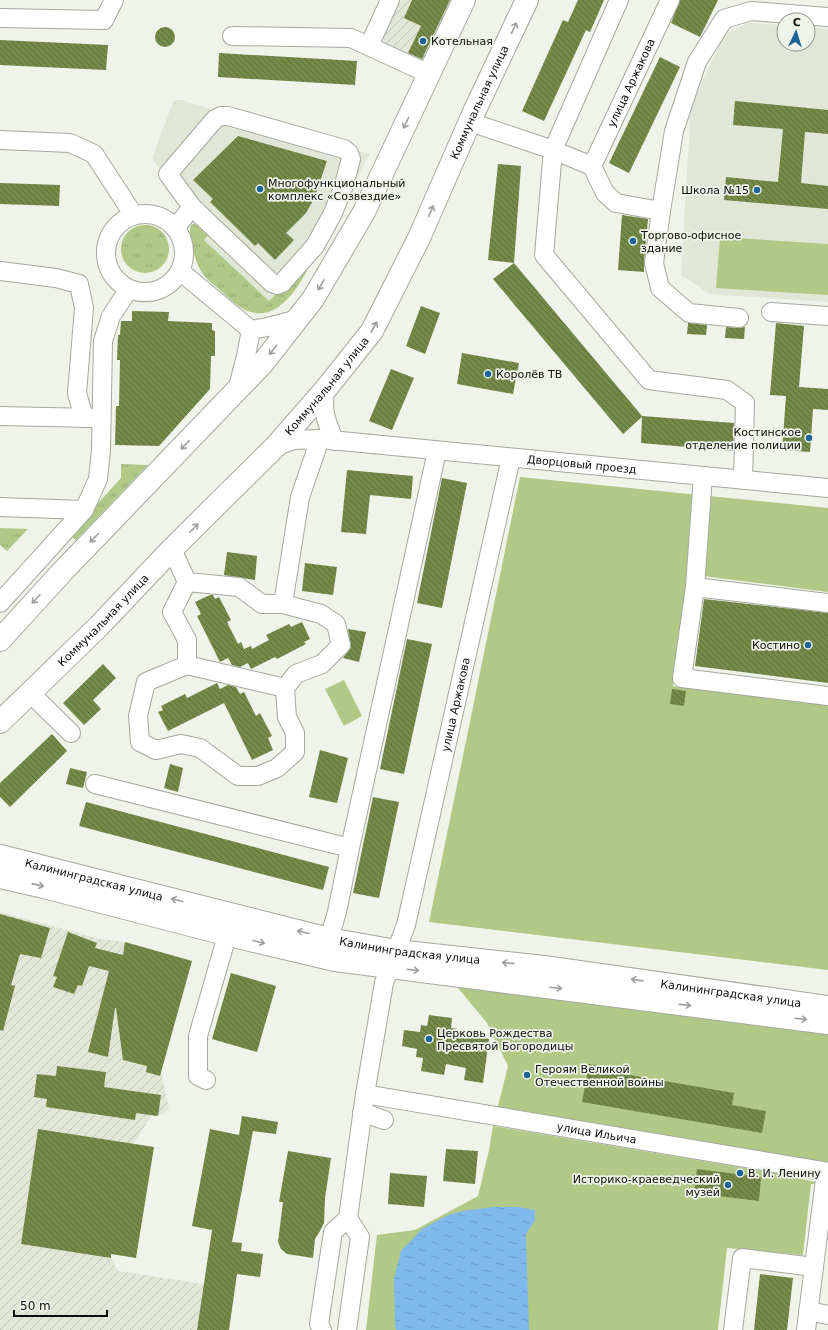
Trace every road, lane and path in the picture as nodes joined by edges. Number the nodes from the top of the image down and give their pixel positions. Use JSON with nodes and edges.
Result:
{"nodes":[{"id":1,"x":114,"y":0,"type":"edge"},
{"id":2,"x":390,"y":0,"type":"edge"},
{"id":3,"x":464,"y":0,"type":"edge"},
{"id":4,"x":527,"y":0,"type":"edge"},
{"id":5,"x":619,"y":0,"type":"edge"},
{"id":6,"x":670,"y":0,"type":"edge"},
{"id":7,"x":828,"y":17,"type":"edge"},
{"id":8,"x":0,"y":18,"type":"edge"},
{"id":9,"x":232,"y":36,"type":"dead end"},
{"id":10,"x":369,"y":46,"type":"junction"},
{"id":11,"x":429,"y":74,"type":"junction"},
{"id":12,"x":470,"y":122,"type":"junction"},
{"id":13,"x":0,"y":140,"type":"edge"},
{"id":14,"x":553,"y":150,"type":"junction"},
{"id":15,"x":592,"y":166,"type":"junction"},
{"id":16,"x":192,"y":207,"type":"junction"},
{"id":17,"x":661,"y":211,"type":"junction"},
{"id":18,"x":133,"y":214,"type":"junction"},
{"id":19,"x":176,"y":227,"type":"junction"},
{"id":20,"x":0,"y":271,"type":"edge"},
{"id":21,"x":181,"y":272,"type":"junction"},
{"id":22,"x":129,"y":289,"type":"junction"},
{"id":23,"x":771,"y":312,"type":"dead end"},
{"id":24,"x":828,"y":316,"type":"edge"},
{"id":25,"x":739,"y":318,"type":"dead end"},
{"id":26,"x":298,"y":319,"type":"junction"},
{"id":27,"x":250,"y":330,"type":"junction"},
{"id":28,"x":325,"y":390,"type":"junction"},
{"id":29,"x":237,"y":391,"type":"junction"},
{"id":30,"x":0,"y":416,"type":"edge"},
{"id":31,"x":93,"y":418,"type":"junction"},
{"id":32,"x":327,"y":440,"type":"junction"},
{"id":33,"x":276,"y":446,"type":"junction"},
{"id":34,"x":437,"y":451,"type":"junction"},
{"id":35,"x":511,"y":458,"type":"junction"},
{"id":36,"x":703,"y":476,"type":"junction"},
{"id":37,"x":744,"y":480,"type":"junction"},
{"id":38,"x":828,"y":488,"type":"edge"},
{"id":39,"x":0,"y":507,"type":"edge"},
{"id":40,"x":84,"y":510,"type":"junction"},
{"id":41,"x":172,"y":549,"type":"junction"},
{"id":42,"x":187,"y":582,"type":"junction"},
{"id":43,"x":695,"y":587,"type":"junction"},
{"id":44,"x":0,"y":603,"type":"edge"},
{"id":45,"x":828,"y":603,"type":"edge"},
{"id":46,"x":283,"y":604,"type":"junction"},
{"id":47,"x":0,"y":640,"type":"edge"},
{"id":48,"x":187,"y":665,"type":"junction"},
{"id":49,"x":285,"y":688,"type":"junction"},
{"id":50,"x":26,"y":696,"type":"junction"},
{"id":51,"x":828,"y":696,"type":"edge"},
{"id":52,"x":0,"y":701,"type":"edge"},
{"id":53,"x":0,"y":722,"type":"edge"},
{"id":54,"x":71,"y":733,"type":"dead end"},
{"id":55,"x":95,"y":784,"type":"dead end"},
{"id":56,"x":350,"y":848,"type":"junction"},
{"id":57,"x":0,"y":856,"type":"edge"},
{"id":58,"x":0,"y":877,"type":"edge"},
{"id":59,"x":225,"y":934,"type":"junction"},
{"id":60,"x":330,"y":939,"type":"junction"},
{"id":61,"x":393,"y":959,"type":"junction"},
{"id":62,"x":828,"y":1007,"type":"edge"},
{"id":63,"x":828,"y":1023,"type":"edge"},
{"id":64,"x":206,"y":1080,"type":"dead end"},
{"id":65,"x":365,"y":1094,"type":"junction"},
{"id":66,"x":362,"y":1112,"type":"junction"},
{"id":67,"x":384,"y":1120,"type":"dead end"},
{"id":68,"x":827,"y":1172,"type":"edge"},
{"id":69,"x":348,"y":1218,"type":"junction"},
{"id":70,"x":814,"y":1267,"type":"junction"},
{"id":71,"x":808,"y":1311,"type":"junction"},
{"id":72,"x":828,"y":1314,"type":"edge"},
{"id":73,"x":322,"y":1330,"type":"edge"},
{"id":74,"x":346,"y":1330,"type":"edge"},
{"id":75,"x":733,"y":1330,"type":"edge"},
{"id":76,"x":806,"y":1330,"type":"edge"}],
"edges":[{"from":1,"to":8,"type":"street"},
{"from":2,"to":10,"type":"street"},
{"from":3,"to":11,"type":"main road"},
{"from":12,"to":4,"type":"main road","name":"Коммунальная улица","one_way":true},
{"from":5,"to":14,"type":"street"},
{"from":6,"to":15,"type":"street","name":"улица Аржакова"},
{"from":7,"to":17,"type":"street"},
{"from":9,"to":10,"type":"street"},
{"from":10,"to":11,"type":"street"},
{"from":11,"to":26,"type":"main road","one_way":true},
{"from":12,"to":14,"type":"street"},
{"from":28,"to":12,"type":"main road","name":"Коммунальная улица","one_way":true},
{"from":13,"to":18,"type":"street"},
{"from":14,"to":15,"type":"street"},
{"from":14,"to":37,"type":"street"},
{"from":15,"to":17,"type":"street"},
{"from":16,"to":16,"type":"street"},
{"from":16,"to":19,"type":"street"},
{"from":17,"to":25,"type":"street"},
{"from":18,"to":19,"type":"street"},
{"from":18,"to":22,"type":"street"},
{"from":19,"to":21,"type":"street"},
{"from":20,"to":31,"type":"street"},
{"from":21,"to":22,"type":"street"},
{"from":21,"to":27,"type":"street"},
{"from":22,"to":31,"type":"street"},
{"from":23,"to":24,"type":"street"},
{"from":26,"to":27,"type":"street"},
{"from":26,"to":29,"type":"main road","one_way":true},
{"from":27,"to":29,"type":"street"},
{"from":28,"to":32,"type":"street"},
{"from":28,"to":33,"type":"main road","name":"Коммунальная улица"},
{"from":29,"to":47,"type":"main road","one_way":true},
{"from":30,"to":31,"type":"street"},
{"from":31,"to":40,"type":"street"},
{"from":32,"to":33,"type":"street","name":"Дворцовый проезд"},
{"from":32,"to":34,"type":"street","name":"Дворцовый проезд"},
{"from":32,"to":46,"type":"street"},
{"from":41,"to":33,"type":"main road","name":"Коммунальная улица","one_way":true},
{"from":34,"to":35,"type":"street","name":"Дворцовый проезд"},
{"from":34,"to":56,"type":"street"},
{"from":35,"to":36,"type":"street","name":"Дворцовый проезд"},
{"from":35,"to":61,"type":"street","name":"улица Аржакова"},
{"from":36,"to":37,"type":"street","name":"Дворцовый проезд"},
{"from":36,"to":43,"type":"street"},
{"from":37,"to":38,"type":"street","name":"Дворцовый проезд"},
{"from":39,"to":40,"type":"street"},
{"from":40,"to":44,"type":"street"},
{"from":41,"to":42,"type":"street"},
{"from":41,"to":50,"type":"main road","name":"Коммунальная улица"},
{"from":42,"to":46,"type":"street"},
{"from":42,"to":48,"type":"street"},
{"from":43,"to":45,"type":"street"},
{"from":43,"to":51,"type":"street"},
{"from":46,"to":49,"type":"street"},
{"from":48,"to":49,"type":"street"},
{"from":48,"to":49,"type":"street"},
{"from":50,"to":52,"type":"main road"},
{"from":50,"to":53,"type":"main road","name":"Коммунальная улица"},
{"from":50,"to":54,"type":"street"},
{"from":55,"to":56,"type":"street"},
{"from":56,"to":60,"type":"street"},
{"from":60,"to":57,"type":"main road","name":"Калининградская улица","one_way":true},
{"from":58,"to":59,"type":"main road","name":"Калининградская улица","one_way":true},
{"from":59,"to":61,"type":"main road","name":"Калининградская улица","one_way":true},
{"from":59,"to":64,"type":"street"},
{"from":60,"to":61,"type":"main road","name":"Калининградская улица"},
{"from":62,"to":61,"type":"main road","name":"Калининградская улица","one_way":true},
{"from":61,"to":63,"type":"main road","name":"Калининградская улица","one_way":true},
{"from":61,"to":65,"type":"street","name":"улица Аржакова"},
{"from":65,"to":66,"type":"street","name":"улица Аржакова"},
{"from":65,"to":68,"type":"street","name":"улица Ильича"},
{"from":66,"to":67,"type":"street"},
{"from":66,"to":69,"type":"street","name":"улица Аржакова"},
{"from":68,"to":70,"type":"street"},
{"from":69,"to":73,"type":"street"},
{"from":69,"to":74,"type":"street"},
{"from":70,"to":71,"type":"street"},
{"from":70,"to":75,"type":"street"},
{"from":71,"to":72,"type":"street"},
{"from":71,"to":76,"type":"street"}]}
